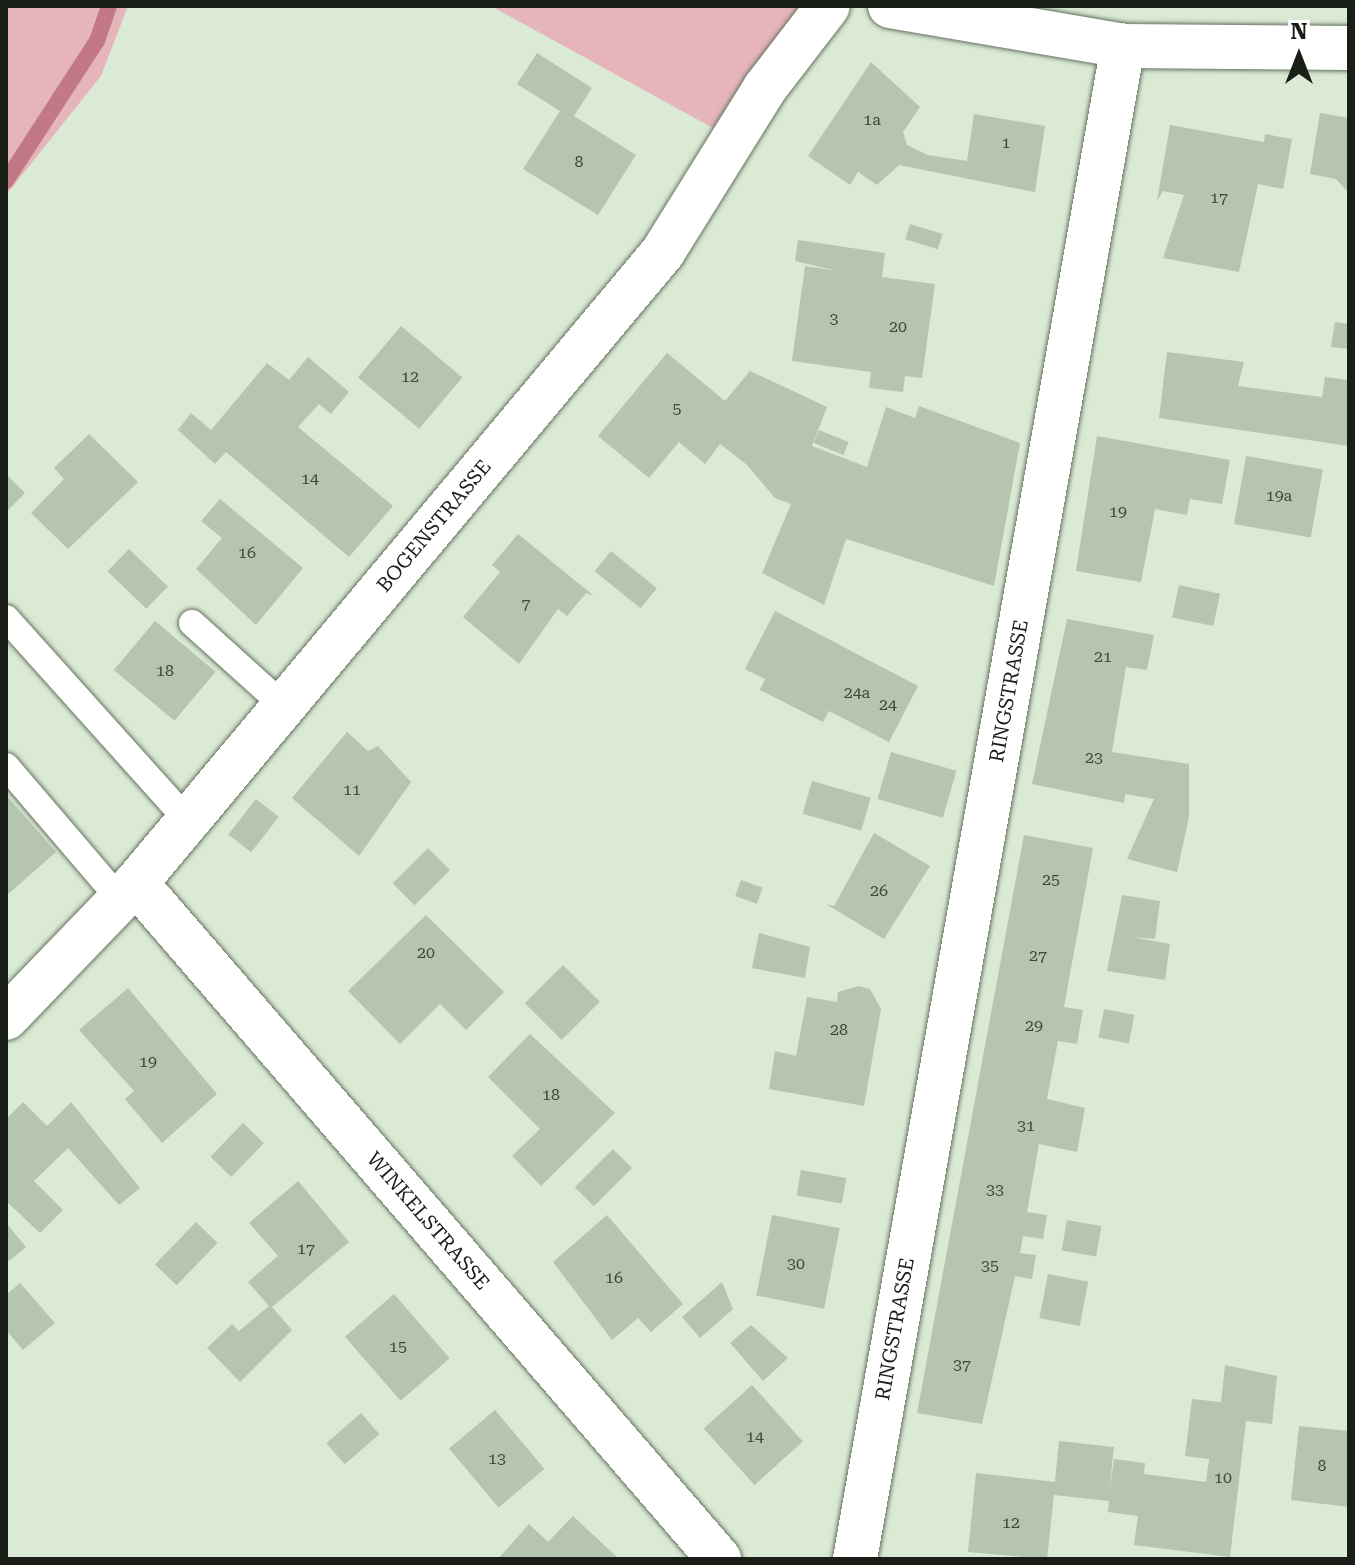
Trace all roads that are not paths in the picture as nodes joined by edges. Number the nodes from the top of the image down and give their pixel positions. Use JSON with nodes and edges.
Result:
{"nodes":[{"id":1,"x":828,"y":6,"type":"edge"},
{"id":2,"x":890,"y":6,"type":"edge"},
{"id":3,"x":1123,"y":46,"type":"junction"},
{"id":4,"x":1349,"y":48,"type":"edge"},
{"id":5,"x":6,"y":618,"type":"edge"},
{"id":6,"x":192,"y":623,"type":"dead end"},
{"id":7,"x":284,"y":706,"type":"junction"},
{"id":8,"x":6,"y":766,"type":"edge"},
{"id":9,"x":188,"y":821,"type":"junction"},
{"id":10,"x":127,"y":890,"type":"junction"},
{"id":11,"x":7,"y":1013,"type":"edge"},
{"id":12,"x":719,"y":1559,"type":"edge"},
{"id":13,"x":855,"y":1559,"type":"edge"}],
"edges":[{"from":1,"to":7,"type":"street","name":"BOGENSTRASSE"},
{"from":2,"to":3,"type":"street"},
{"from":3,"to":4,"type":"street"},
{"from":3,"to":13,"type":"street","name":"RINGSTRASSE"},
{"from":5,"to":9,"type":"lane"},
{"from":6,"to":7,"type":"lane"},
{"from":7,"to":9,"type":"street","name":"BOGENSTRASSE"},
{"from":8,"to":10,"type":"lane"},
{"from":9,"to":10,"type":"street","name":"BOGENSTRASSE"},
{"from":10,"to":11,"type":"street","name":"BOGENSTRASSE"},
{"from":10,"to":12,"type":"street","name":"WINKELSTRASSE"}]}
